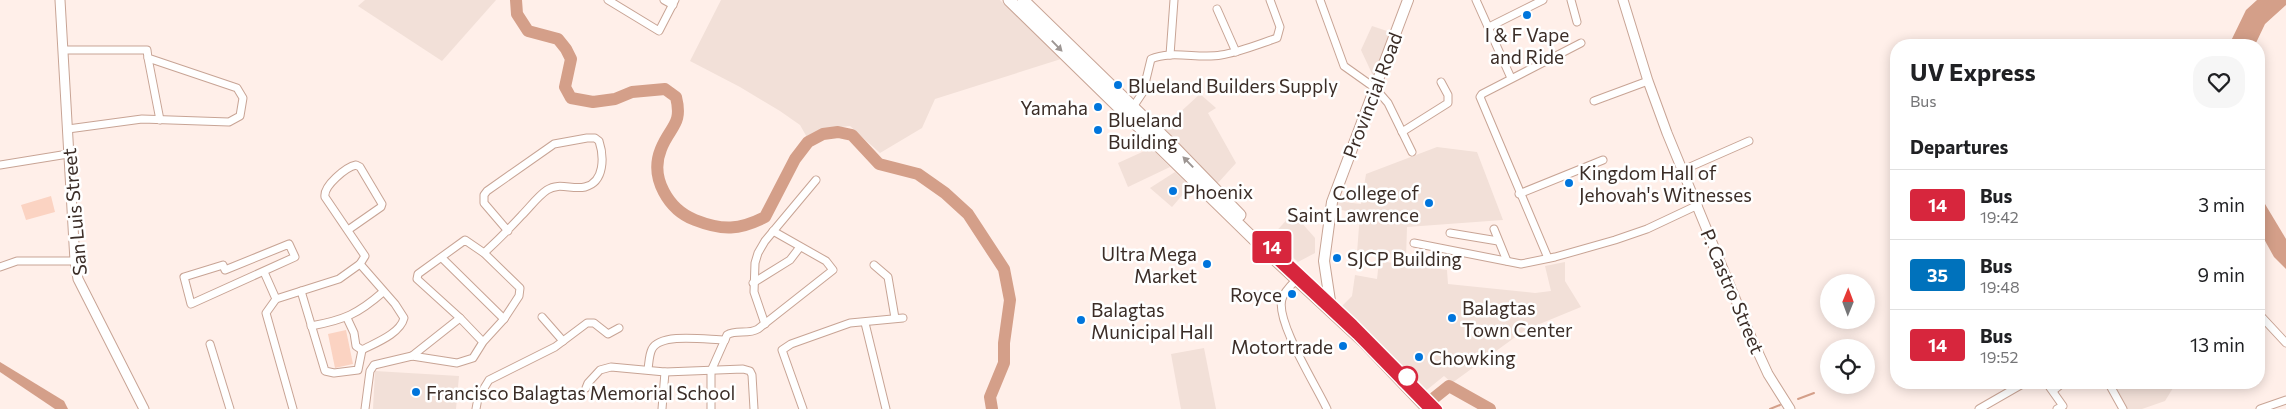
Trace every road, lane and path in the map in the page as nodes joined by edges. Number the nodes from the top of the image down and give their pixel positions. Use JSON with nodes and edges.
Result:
{"nodes":[{"id":1,"x":60,"y":0,"type":"edge"},
{"id":2,"x":608,"y":0,"type":"edge"},
{"id":3,"x":664,"y":0,"type":"edge"},
{"id":4,"x":1010,"y":0,"type":"edge"},
{"id":5,"x":1023,"y":0,"type":"edge"},
{"id":6,"x":1174,"y":0,"type":"edge"},
{"id":7,"x":1270,"y":0,"type":"edge"},
{"id":8,"x":1320,"y":0,"type":"edge"},
{"id":9,"x":1408,"y":0,"type":"edge"},
{"id":10,"x":1476,"y":0,"type":"edge"},
{"id":11,"x":1543,"y":0,"type":"edge"},
{"id":12,"x":1570,"y":0,"type":"edge"},
{"id":13,"x":1623,"y":0,"type":"edge"},
{"id":14,"x":674,"y":2,"type":"edge"},
{"id":15,"x":1217,"y":9,"type":"dead end"},
{"id":16,"x":1577,"y":22,"type":"dead end"},
{"id":17,"x":1489,"y":27,"type":"junction"},
{"id":18,"x":1581,"y":43,"type":"dead end"},
{"id":19,"x":64,"y":50,"type":"junction"},
{"id":20,"x":1236,"y":52,"type":"junction"},
{"id":21,"x":1170,"y":55,"type":"junction"},
{"id":22,"x":148,"y":58,"type":"junction"},
{"id":23,"x":1511,"y":78,"type":"junction"},
{"id":24,"x":1648,"y":81,"type":"junction"},
{"id":25,"x":1441,"y":82,"type":"dead end"},
{"id":26,"x":1375,"y":88,"type":"junction"},
{"id":27,"x":1594,"y":102,"type":"dead end"},
{"id":28,"x":1130,"y":111,"type":"junction"},
{"id":29,"x":160,"y":120,"type":"junction"},
{"id":30,"x":68,"y":129,"type":"junction"},
{"id":31,"x":1402,"y":132,"type":"junction"},
{"id":32,"x":1749,"y":141,"type":"dead end"},
{"id":33,"x":1412,"y":152,"type":"dead end"},
{"id":34,"x":68,"y":154,"type":"junction"},
{"id":35,"x":1603,"y":160,"type":"dead end"},
{"id":36,"x":0,"y":165,"type":"edge"},
{"id":37,"x":1683,"y":170,"type":"junction"},
{"id":38,"x":816,"y":180,"type":"dead end"},
{"id":39,"x":1519,"y":194,"type":"junction"},
{"id":40,"x":1698,"y":205,"type":"junction"},
{"id":41,"x":1494,"y":229,"type":"dead end"},
{"id":42,"x":348,"y":230,"type":"junction"},
{"id":43,"x":508,"y":231,"type":"junction"},
{"id":44,"x":773,"y":232,"type":"junction"},
{"id":45,"x":1450,"y":233,"type":"dead end"},
{"id":46,"x":1498,"y":241,"type":"junction"},
{"id":47,"x":1414,"y":244,"type":"dead end"},
{"id":48,"x":800,"y":247,"type":"junction"},
{"id":49,"x":484,"y":253,"type":"junction"},
{"id":50,"x":442,"y":258,"type":"junction"},
{"id":51,"x":1548,"y":258,"type":"junction"},
{"id":52,"x":74,"y":261,"type":"junction"},
{"id":53,"x":1507,"y":261,"type":"junction"},
{"id":54,"x":360,"y":264,"type":"junction"},
{"id":55,"x":874,"y":265,"type":"dead end"},
{"id":56,"x":0,"y":267,"type":"edge"},
{"id":57,"x":264,"y":272,"type":"junction"},
{"id":58,"x":1299,"y":277,"type":"junction"},
{"id":59,"x":754,"y":283,"type":"junction"},
{"id":60,"x":301,"y":291,"type":"junction"},
{"id":61,"x":384,"y":292,"type":"junction"},
{"id":62,"x":276,"y":299,"type":"junction"},
{"id":63,"x":1329,"y":304,"type":"junction"},
{"id":64,"x":542,"y":317,"type":"dead end"},
{"id":65,"x":347,"y":318,"type":"junction"},
{"id":66,"x":460,"y":318,"type":"junction"},
{"id":67,"x":894,"y":318,"type":"junction"},
{"id":68,"x":903,"y":318,"type":"dead end"},
{"id":69,"x":504,"y":319,"type":"junction"},
{"id":70,"x":2265,"y":321,"type":"edge"},
{"id":71,"x":865,"y":323,"type":"junction"},
{"id":72,"x":765,"y":324,"type":"junction"},
{"id":73,"x":311,"y":326,"type":"junction"},
{"id":74,"x":619,"y":328,"type":"dead end"},
{"id":75,"x":725,"y":340,"type":"junction"},
{"id":76,"x":563,"y":341,"type":"junction"},
{"id":77,"x":483,"y":342,"type":"junction"},
{"id":78,"x":210,"y":344,"type":"dead end"},
{"id":79,"x":2286,"y":344,"type":"edge"},
{"id":80,"x":362,"y":350,"type":"junction"},
{"id":81,"x":412,"y":356,"type":"junction"},
{"id":82,"x":648,"y":369,"type":"junction"},
{"id":83,"x":711,"y":371,"type":"junction"},
{"id":84,"x":665,"y":372,"type":"junction"},
{"id":85,"x":586,"y":388,"type":"dead end"},
{"id":86,"x":2010,"y":389,"type":"edge"},
{"id":87,"x":2112,"y":389,"type":"edge"},
{"id":88,"x":2054,"y":390,"type":"edge"},
{"id":89,"x":2286,"y":400,"type":"edge"},
{"id":90,"x":1431,"y":406,"type":"edge"},
{"id":91,"x":144,"y":409,"type":"edge"},
{"id":92,"x":230,"y":409,"type":"edge"},
{"id":93,"x":293,"y":409,"type":"edge"},
{"id":94,"x":365,"y":409,"type":"edge"},
{"id":95,"x":476,"y":409,"type":"edge"},
{"id":96,"x":662,"y":409,"type":"edge"},
{"id":97,"x":712,"y":409,"type":"edge"},
{"id":98,"x":754,"y":409,"type":"edge"},
{"id":99,"x":803,"y":409,"type":"edge"},
{"id":100,"x":886,"y":409,"type":"edge"},
{"id":101,"x":1327,"y":409,"type":"edge"},
{"id":102,"x":1790,"y":409,"type":"edge"},
{"id":103,"x":1979,"y":409,"type":"edge"},
{"id":104,"x":2058,"y":409,"type":"edge"},
{"id":105,"x":2123,"y":409,"type":"edge"},
{"id":106,"x":2260,"y":409,"type":"edge"}],
"edges":[{"from":1,"to":19,"type":"street","name":"San Luis Street"},
{"from":2,"to":14,"type":"street"},
{"from":3,"to":14,"type":"street"},
{"from":4,"to":28,"type":"highway","one_way":true},
{"from":5,"to":28,"type":"highway"},
{"from":6,"to":21,"type":"street"},
{"from":7,"to":20,"type":"street"},
{"from":8,"to":26,"type":"street"},
{"from":9,"to":26,"type":"main road","name":"Provincial Road"},
{"from":10,"to":17,"type":"street"},
{"from":11,"to":17,"type":"street"},
{"from":12,"to":16,"type":"street"},
{"from":13,"to":24,"type":"street","name":"P. Castro Street"},
{"from":15,"to":20,"type":"street"},
{"from":17,"to":23,"type":"street"},
{"from":18,"to":23,"type":"street"},
{"from":19,"to":22,"type":"street"},
{"from":19,"to":30,"type":"street","name":"San Luis Street"},
{"from":20,"to":21,"type":"street"},
{"from":21,"to":28,"type":"street"},
{"from":22,"to":29,"type":"street"},
{"from":22,"to":29,"type":"street"},
{"from":23,"to":39,"type":"street"},
{"from":24,"to":27,"type":"street"},
{"from":24,"to":37,"type":"street","name":"P. Castro Street"},
{"from":25,"to":31,"type":"street"},
{"from":26,"to":31,"type":"street"},
{"from":26,"to":63,"type":"main road","name":"Provincial Road"},
{"from":28,"to":58,"type":"highway"},
{"from":29,"to":30,"type":"street"},
{"from":30,"to":34,"type":"street","name":"San Luis Street"},
{"from":31,"to":33,"type":"street"},
{"from":32,"to":37,"type":"street"},
{"from":34,"to":36,"type":"street"},
{"from":34,"to":52,"type":"street","name":"San Luis Street"},
{"from":35,"to":39,"type":"street"},
{"from":37,"to":40,"type":"street","name":"P. Castro Street"},
{"from":38,"to":44,"type":"street"},
{"from":39,"to":51,"type":"street"},
{"from":40,"to":51,"type":"street"},
{"from":40,"to":102,"type":"street","name":"P. Castro Street"},
{"from":41,"to":46,"type":"street"},
{"from":42,"to":42,"type":"street"},
{"from":42,"to":54,"type":"street"},
{"from":43,"to":43,"type":"street"},
{"from":43,"to":49,"type":"street"},
{"from":44,"to":48,"type":"street"},
{"from":44,"to":59,"type":"street"},
{"from":45,"to":46,"type":"street"},
{"from":46,"to":53,"type":"street"},
{"from":47,"to":53,"type":"street"},
{"from":48,"to":59,"type":"street"},
{"from":48,"to":72,"type":"street"},
{"from":49,"to":50,"type":"street"},
{"from":49,"to":69,"type":"street"},
{"from":50,"to":66,"type":"street"},
{"from":50,"to":69,"type":"street"},
{"from":51,"to":53,"type":"street"},
{"from":52,"to":56,"type":"street"},
{"from":52,"to":91,"type":"street","name":"San Luis Street"},
{"from":54,"to":60,"type":"street"},
{"from":54,"to":61,"type":"street"},
{"from":55,"to":67,"type":"street"},
{"from":57,"to":57,"type":"street"},
{"from":57,"to":62,"type":"street"},
{"from":58,"to":63,"type":"highway"},
{"from":58,"to":101,"type":"street"},
{"from":59,"to":72,"type":"street"},
{"from":60,"to":62,"type":"street"},
{"from":60,"to":73,"type":"street"},
{"from":61,"to":65,"type":"street"},
{"from":61,"to":80,"type":"street"},
{"from":62,"to":93,"type":"street"},
{"from":63,"to":90,"type":"highway"},
{"from":64,"to":76,"type":"street"},
{"from":65,"to":73,"type":"street"},
{"from":65,"to":80,"type":"street"},
{"from":66,"to":77,"type":"street"},
{"from":66,"to":81,"type":"street"},
{"from":67,"to":68,"type":"street"},
{"from":67,"to":71,"type":"street"},
{"from":69,"to":77,"type":"street"},
{"from":70,"to":79,"type":"street"},
{"from":71,"to":99,"type":"street"},
{"from":71,"to":100,"type":"street"},
{"from":72,"to":75,"type":"street"},
{"from":73,"to":80,"type":"street"},
{"from":74,"to":76,"type":"street"},
{"from":75,"to":82,"type":"street"},
{"from":75,"to":83,"type":"street"},
{"from":76,"to":95,"type":"street"},
{"from":77,"to":81,"type":"street"},
{"from":78,"to":92,"type":"street"},
{"from":81,"to":94,"type":"street"},
{"from":82,"to":84,"type":"street"},
{"from":82,"to":85,"type":"street"},
{"from":83,"to":84,"type":"street"},
{"from":83,"to":97,"type":"street"},
{"from":83,"to":98,"type":"street"},
{"from":84,"to":96,"type":"street"},
{"from":86,"to":103,"type":"street"},
{"from":87,"to":105,"type":"street"},
{"from":88,"to":104,"type":"street"},
{"from":89,"to":106,"type":"street"}]}
